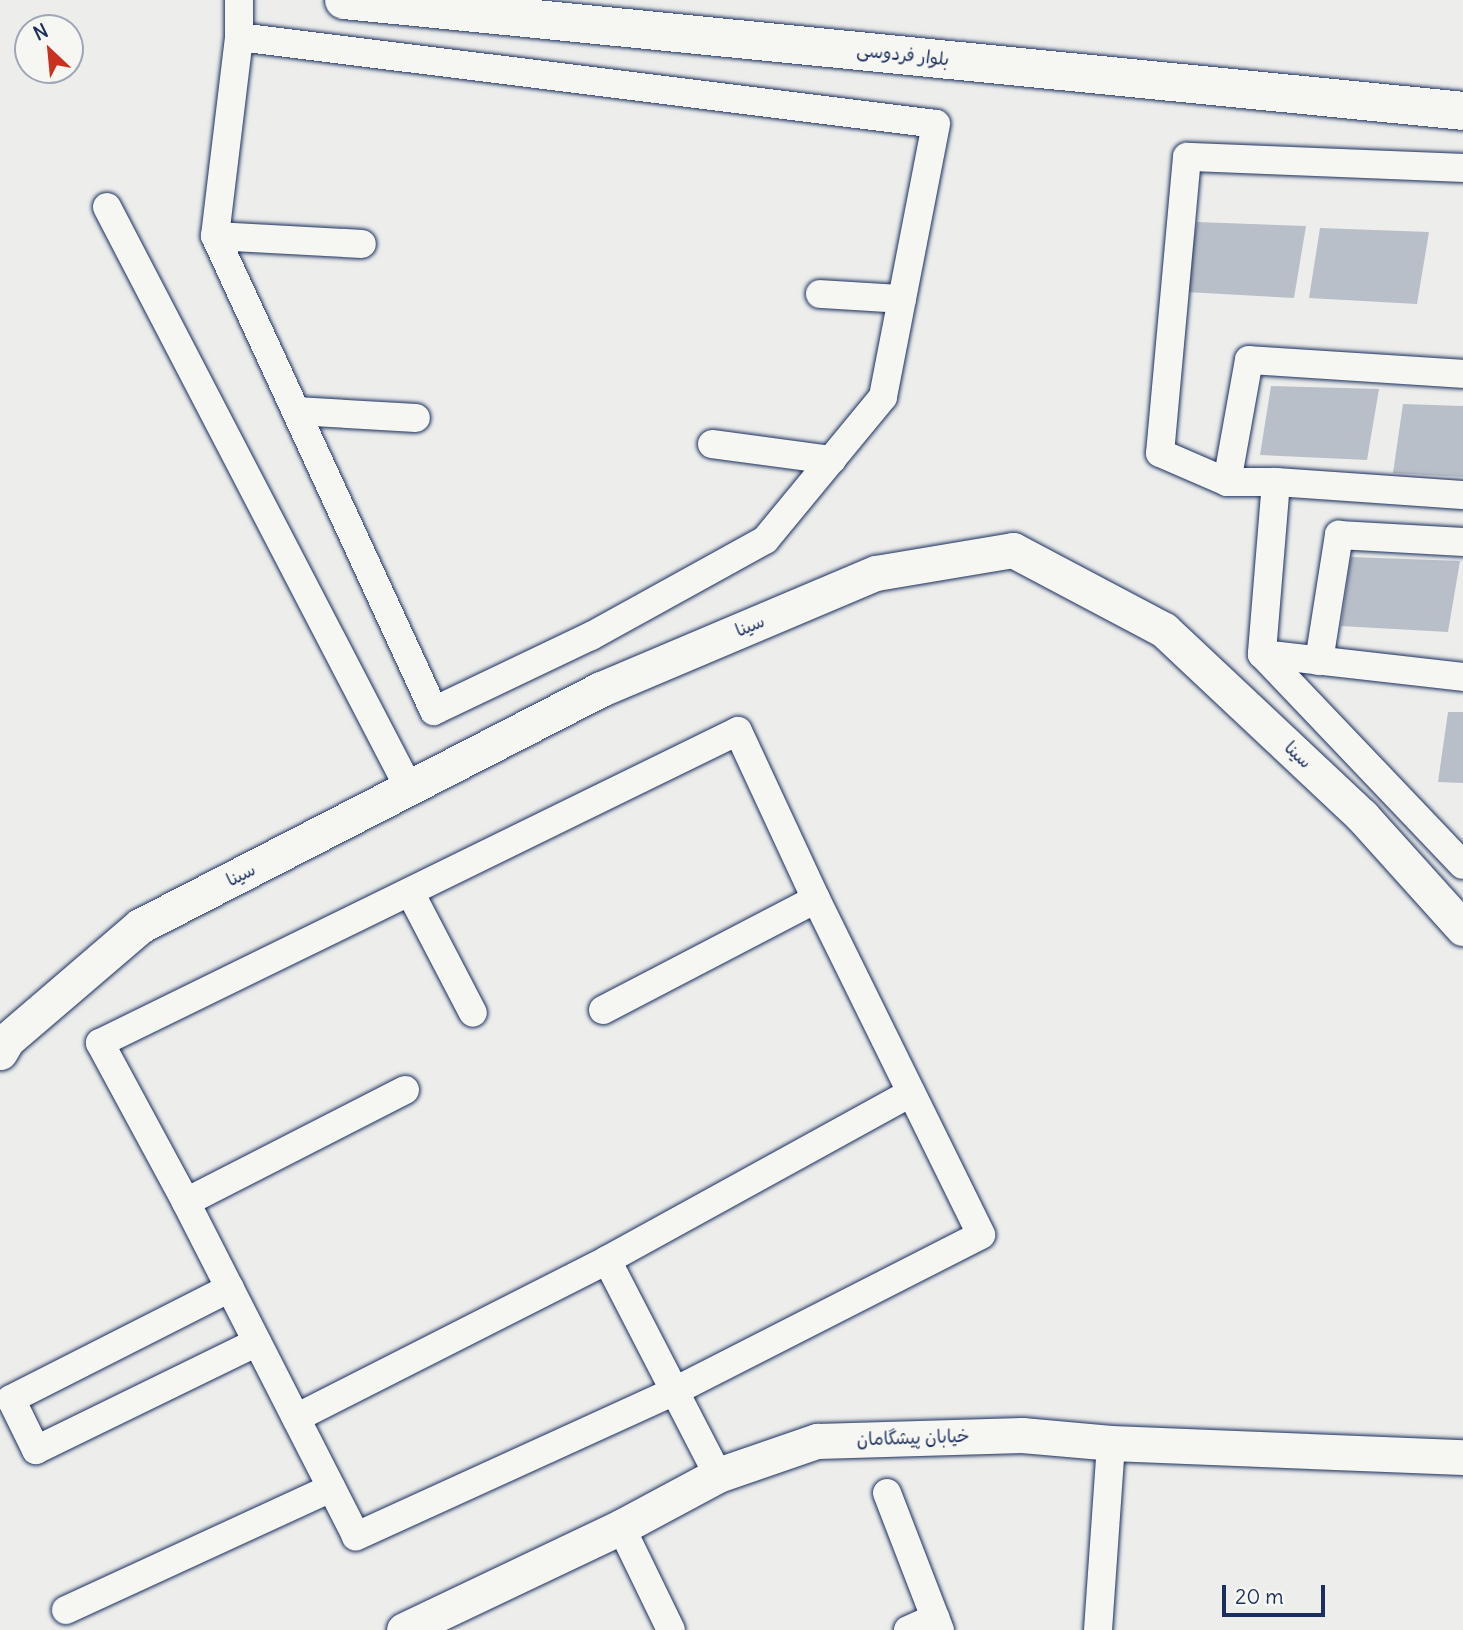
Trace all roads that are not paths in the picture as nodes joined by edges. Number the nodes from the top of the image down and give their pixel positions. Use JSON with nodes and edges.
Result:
{"nodes":[{"id":1,"x":239,"y":0,"type":"edge"},
{"id":2,"x":344,"y":0,"type":"edge"},
{"id":3,"x":239,"y":37,"type":"junction"},
{"id":4,"x":1463,"y":111,"type":"edge"},
{"id":5,"x":1463,"y":168,"type":"edge"},
{"id":6,"x":107,"y":207,"type":"dead end"},
{"id":7,"x":215,"y":236,"type":"junction"},
{"id":8,"x":362,"y":244,"type":"dead end"},
{"id":9,"x":820,"y":294,"type":"dead end"},
{"id":10,"x":902,"y":299,"type":"junction"},
{"id":11,"x":1463,"y":374,"type":"edge"},
{"id":12,"x":296,"y":411,"type":"junction"},
{"id":13,"x":416,"y":418,"type":"dead end"},
{"id":14,"x":712,"y":444,"type":"dead end"},
{"id":15,"x":832,"y":460,"type":"junction"},
{"id":16,"x":1227,"y":482,"type":"junction"},
{"id":17,"x":1276,"y":482,"type":"junction"},
{"id":18,"x":1463,"y":495,"type":"edge"},
{"id":19,"x":1463,"y":542,"type":"edge"},
{"id":20,"x":1262,"y":654,"type":"junction"},
{"id":21,"x":1319,"y":661,"type":"junction"},
{"id":22,"x":1463,"y":677,"type":"edge"},
{"id":23,"x":410,"y":790,"type":"junction"},
{"id":24,"x":1426,"y":825,"type":"junction"},
{"id":25,"x":1463,"y":830,"type":"edge"},
{"id":26,"x":1463,"y":865,"type":"edge"},
{"id":27,"x":410,"y":892,"type":"junction"},
{"id":28,"x":816,"y":899,"type":"junction"},
{"id":29,"x":1463,"y":928,"type":"edge"},
{"id":30,"x":603,"y":1010,"type":"dead end"},
{"id":31,"x":473,"y":1013,"type":"dead end"},
{"id":32,"x":0,"y":1052,"type":"edge"},
{"id":33,"x":405,"y":1090,"type":"dead end"},
{"id":34,"x":911,"y":1093,"type":"junction"},
{"id":35,"x":186,"y":1202,"type":"junction"},
{"id":36,"x":607,"y":1260,"type":"junction"},
{"id":37,"x":230,"y":1288,"type":"junction"},
{"id":38,"x":257,"y":1342,"type":"junction"},
{"id":39,"x":677,"y":1390,"type":"junction"},
{"id":40,"x":296,"y":1418,"type":"junction"},
{"id":41,"x":1111,"y":1443,"type":"junction"},
{"id":42,"x":1463,"y":1457,"type":"edge"},
{"id":43,"x":719,"y":1475,"type":"junction"},
{"id":44,"x":331,"y":1488,"type":"junction"},
{"id":45,"x":887,"y":1493,"type":"dead end"},
{"id":46,"x":621,"y":1527,"type":"junction"},
{"id":47,"x":66,"y":1610,"type":"dead end"},
{"id":48,"x":937,"y":1624,"type":"edge"},
{"id":49,"x":404,"y":1630,"type":"edge"},
{"id":50,"x":671,"y":1630,"type":"edge"},
{"id":51,"x":908,"y":1630,"type":"edge"},
{"id":52,"x":1098,"y":1630,"type":"edge"}],
"edges":[{"from":1,"to":3,"type":"street"},
{"from":2,"to":4,"type":"main road","name":"بلوار فردوسی"},
{"from":3,"to":7,"type":"street"},
{"from":3,"to":10,"type":"street"},
{"from":5,"to":16,"type":"street"},
{"from":6,"to":23,"type":"street"},
{"from":7,"to":8,"type":"street"},
{"from":7,"to":12,"type":"street"},
{"from":9,"to":10,"type":"street"},
{"from":10,"to":15,"type":"street"},
{"from":11,"to":16,"type":"street"},
{"from":12,"to":13,"type":"street"},
{"from":12,"to":15,"type":"street"},
{"from":14,"to":15,"type":"street"},
{"from":16,"to":17,"type":"street"},
{"from":17,"to":18,"type":"street"},
{"from":17,"to":20,"type":"street"},
{"from":19,"to":21,"type":"street"},
{"from":20,"to":21,"type":"street"},
{"from":20,"to":24,"type":"street"},
{"from":21,"to":22,"type":"street"},
{"from":23,"to":29,"type":"street","name":"سینا"},
{"from":23,"to":32,"type":"street","name":"سینا"},
{"from":24,"to":25,"type":"street"},
{"from":24,"to":26,"type":"street"},
{"from":27,"to":28,"type":"street"},
{"from":27,"to":31,"type":"street"},
{"from":27,"to":35,"type":"street"},
{"from":28,"to":30,"type":"street"},
{"from":28,"to":34,"type":"street"},
{"from":33,"to":35,"type":"street"},
{"from":34,"to":36,"type":"street"},
{"from":34,"to":39,"type":"street"},
{"from":35,"to":37,"type":"street"},
{"from":36,"to":39,"type":"street"},
{"from":36,"to":40,"type":"street"},
{"from":37,"to":38,"type":"street"},
{"from":37,"to":38,"type":"street"},
{"from":38,"to":40,"type":"street"},
{"from":39,"to":43,"type":"street"},
{"from":39,"to":44,"type":"street"},
{"from":40,"to":44,"type":"street"},
{"from":41,"to":42,"type":"street","name":"خیابان پیشگامان"},
{"from":41,"to":43,"type":"street","name":"خیابان پیشگامان"},
{"from":41,"to":52,"type":"street"},
{"from":43,"to":46,"type":"street","name":"خیابان پیشگامان"},
{"from":44,"to":47,"type":"street"},
{"from":45,"to":48,"type":"street"},
{"from":46,"to":49,"type":"street","name":"خیابان پیشگامان"},
{"from":46,"to":50,"type":"street"},
{"from":48,"to":51,"type":"street"}]}
